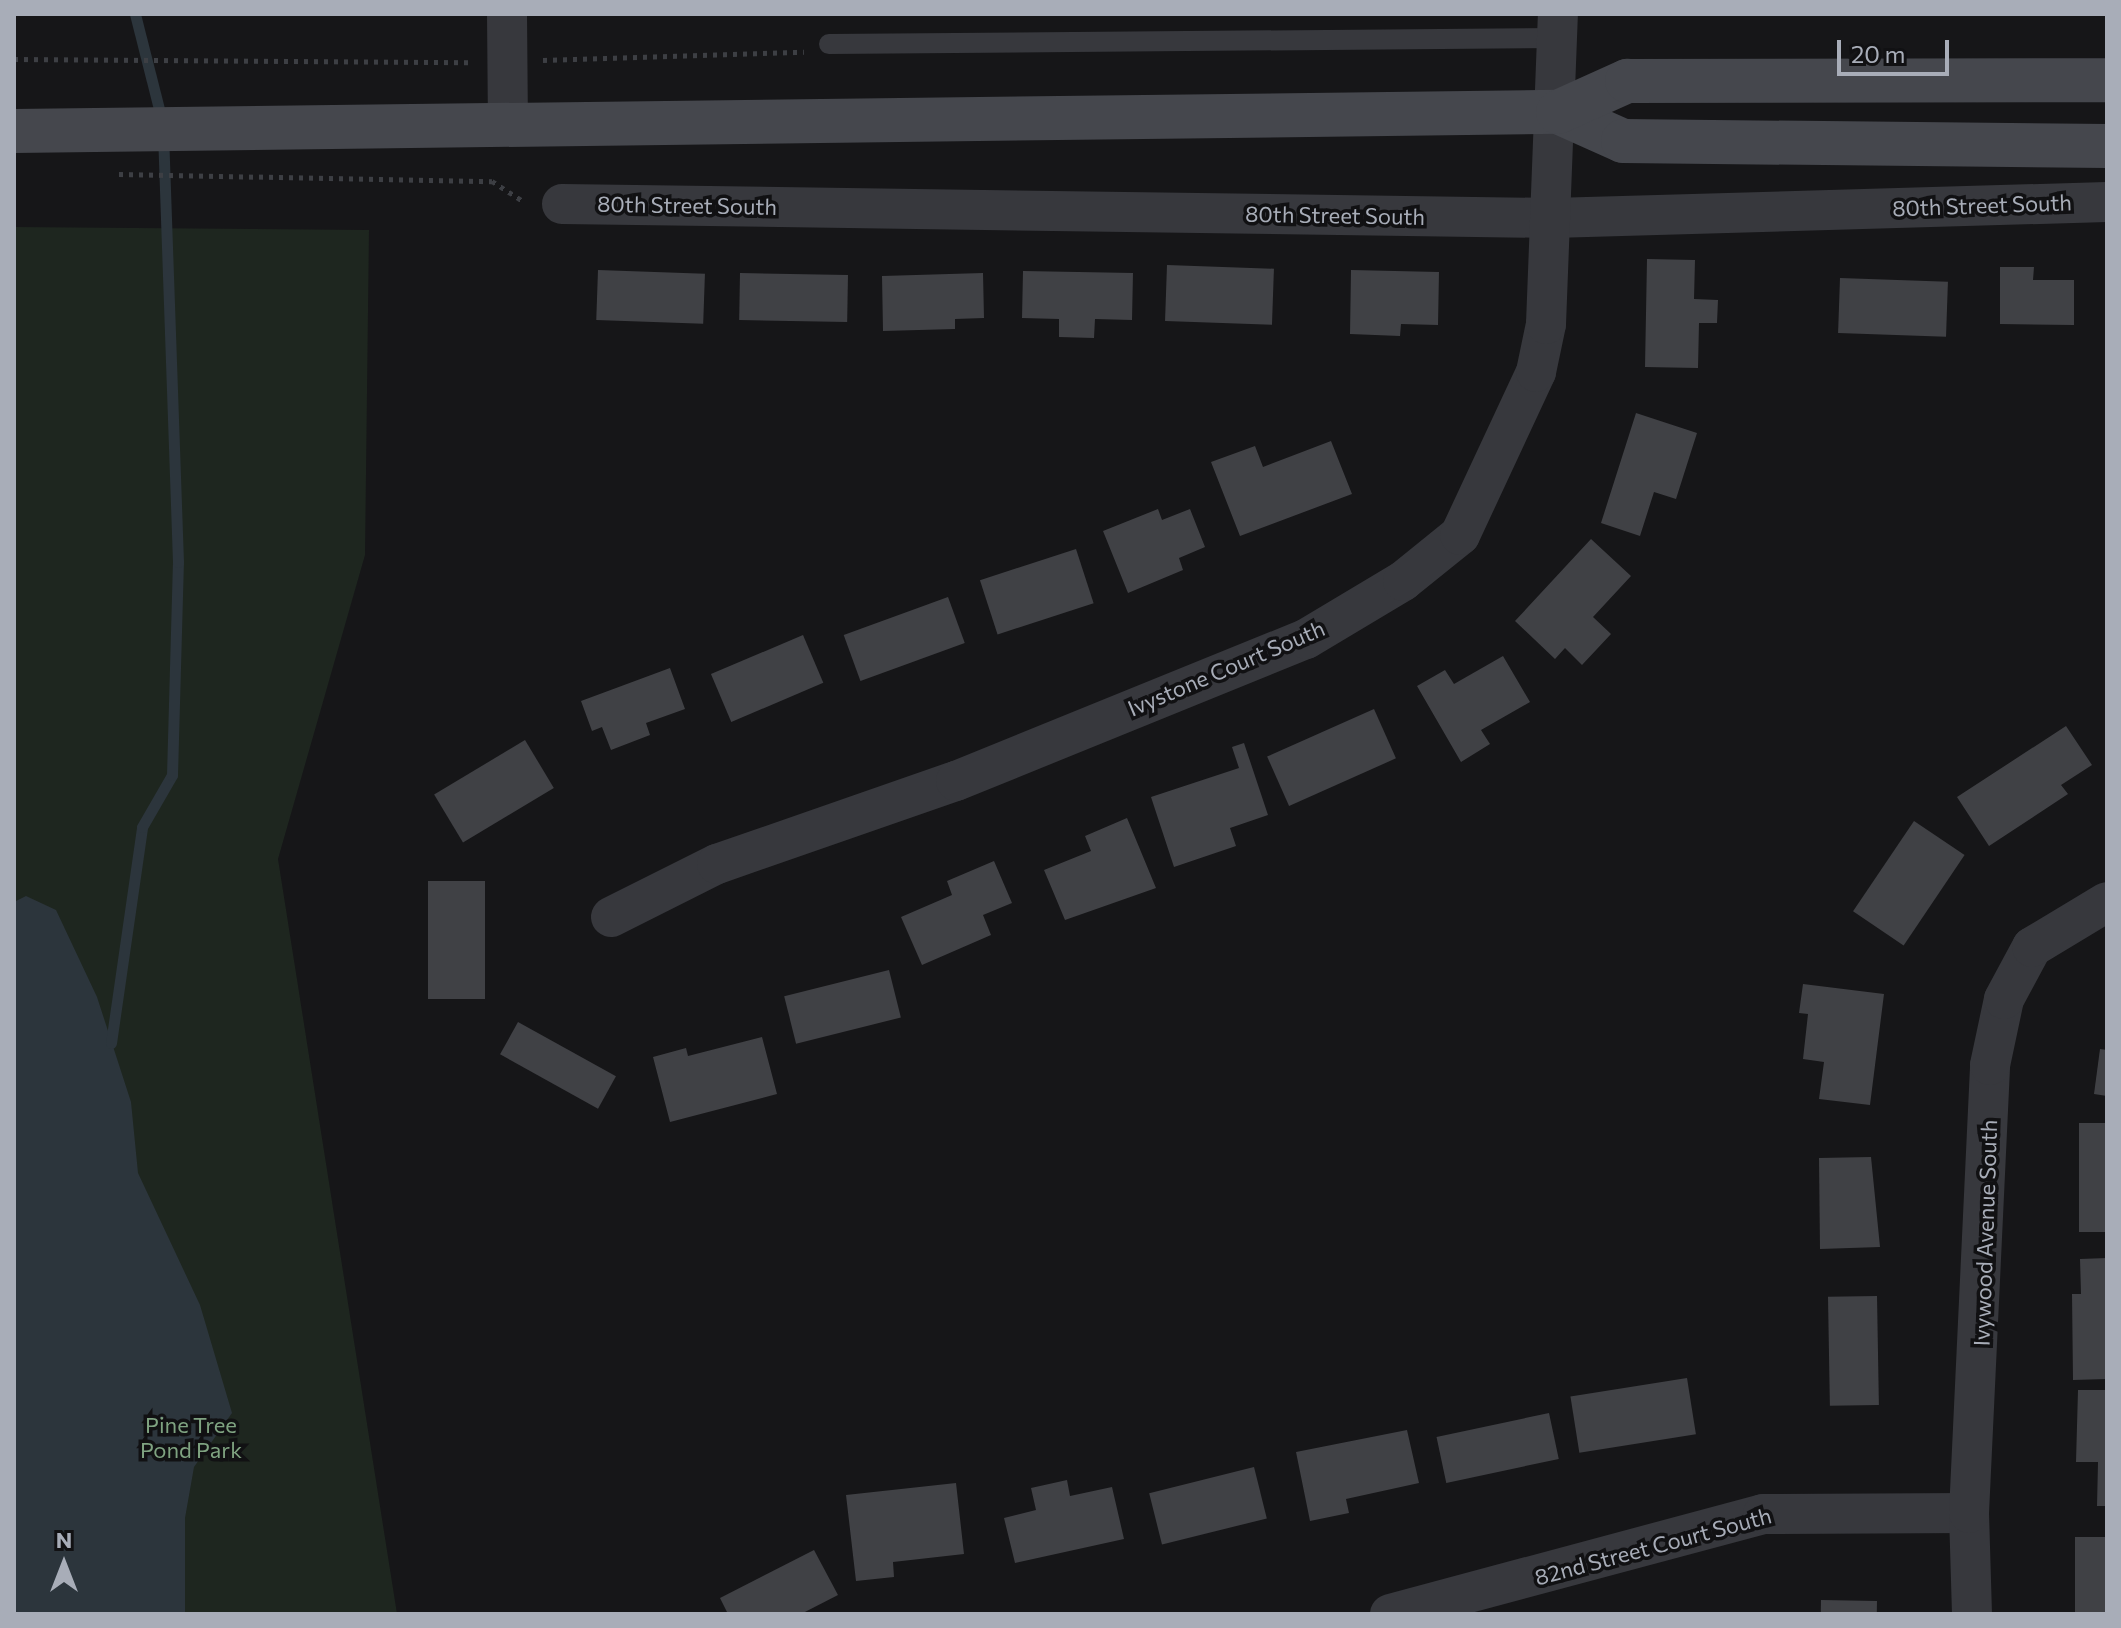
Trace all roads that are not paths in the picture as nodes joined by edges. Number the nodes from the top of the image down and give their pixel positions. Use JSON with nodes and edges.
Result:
{"nodes":[{"id":1,"x":507,"y":14,"type":"edge"},
{"id":2,"x":1558,"y":26,"type":"edge"},
{"id":3,"x":829,"y":44,"type":"road end"},
{"id":4,"x":2107,"y":80,"type":"edge"},
{"id":5,"x":1558,"y":112,"type":"junction"},
{"id":6,"x":508,"y":125,"type":"junction"},
{"id":7,"x":14,"y":131,"type":"edge"},
{"id":8,"x":2107,"y":146,"type":"edge"},
{"id":9,"x":2107,"y":202,"type":"edge"},
{"id":10,"x":562,"y":204,"type":"road end"},
{"id":11,"x":1552,"y":218,"type":"junction"},
{"id":12,"x":2107,"y":902,"type":"edge"},
{"id":13,"x":611,"y":917,"type":"dead end"},
{"id":14,"x":1969,"y":1513,"type":"junction"},
{"id":15,"x":1390,"y":1614,"type":"edge"},
{"id":16,"x":1972,"y":1614,"type":"edge"}],
"edges":[{"from":1,"to":6,"type":"street"},
{"from":2,"to":3,"type":"lane"},
{"from":2,"to":5,"type":"street","name":"Ivystone Court South"},
{"from":4,"to":5,"type":"main road"},
{"from":5,"to":6,"type":"main road"},
{"from":5,"to":8,"type":"main road"},
{"from":5,"to":11,"type":"street","name":"Ivystone Court South"},
{"from":6,"to":7,"type":"main road"},
{"from":9,"to":11,"type":"street","name":"80th Street South"},
{"from":10,"to":11,"type":"street","name":"80th Street South"},
{"from":11,"to":13,"type":"street","name":"Ivystone Court South"},
{"from":12,"to":14,"type":"street","name":"Ivywood Avenue South"},
{"from":14,"to":15,"type":"street","name":"82nd Street Court South"},
{"from":14,"to":16,"type":"street","name":"Ivywood Avenue South"}]}
